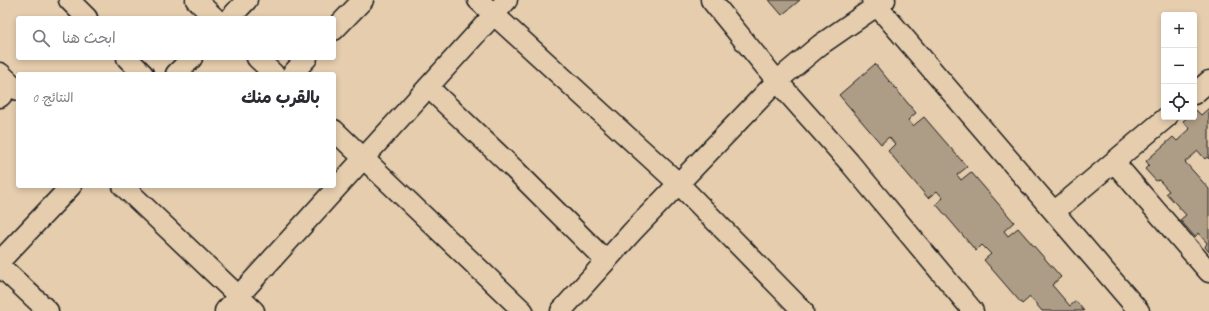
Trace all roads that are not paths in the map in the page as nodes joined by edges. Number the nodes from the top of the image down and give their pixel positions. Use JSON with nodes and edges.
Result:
{"nodes":[{"id":1,"x":68,"y":0,"type":"edge"},
{"id":2,"x":196,"y":0,"type":"edge"},
{"id":3,"x":247,"y":0,"type":"edge"},
{"id":4,"x":364,"y":0,"type":"edge"},
{"id":5,"x":478,"y":0,"type":"edge"},
{"id":6,"x":507,"y":0,"type":"edge"},
{"id":7,"x":712,"y":0,"type":"edge"},
{"id":8,"x":878,"y":2,"type":"edge"},
{"id":9,"x":494,"y":14,"type":"junction"},
{"id":10,"x":85,"y":16,"type":"edge"},
{"id":11,"x":213,"y":16,"type":"edge"},
{"id":12,"x":232,"y":16,"type":"edge"},
{"id":13,"x":336,"y":28,"type":"edge"},
{"id":14,"x":129,"y":60,"type":"edge"},
{"id":15,"x":190,"y":60,"type":"edge"},
{"id":16,"x":259,"y":60,"type":"edge"},
{"id":17,"x":305,"y":60,"type":"edge"},
{"id":18,"x":141,"y":72,"type":"edge"},
{"id":19,"x":178,"y":72,"type":"edge"},
{"id":20,"x":272,"y":72,"type":"edge"},
{"id":21,"x":294,"y":72,"type":"edge"},
{"id":22,"x":777,"y":81,"type":"junction"},
{"id":23,"x":1209,"y":81,"type":"edge"},
{"id":24,"x":428,"y":87,"type":"junction"},
{"id":25,"x":1197,"y":91,"type":"edge"},
{"id":26,"x":1163,"y":120,"type":"edge"},
{"id":27,"x":336,"y":132,"type":"edge"},
{"id":28,"x":363,"y":159,"type":"junction"},
{"id":29,"x":1114,"y":162,"type":"junction"},
{"id":30,"x":678,"y":183,"type":"junction"},
{"id":31,"x":69,"y":188,"type":"edge"},
{"id":32,"x":125,"y":188,"type":"edge"},
{"id":33,"x":1054,"y":212,"type":"junction"},
{"id":34,"x":0,"y":261,"type":"edge"},
{"id":35,"x":606,"y":261,"type":"junction"},
{"id":36,"x":0,"y":266,"type":"edge"},
{"id":37,"x":1209,"y":272,"type":"edge"},
{"id":38,"x":231,"y":304,"type":"edge"},
{"id":39,"x":48,"y":311,"type":"edge"},
{"id":40,"x":254,"y":311,"type":"edge"},
{"id":41,"x":523,"y":311,"type":"edge"},
{"id":42,"x":561,"y":311,"type":"edge"},
{"id":43,"x":803,"y":311,"type":"edge"},
{"id":44,"x":973,"y":311,"type":"edge"},
{"id":45,"x":1139,"y":311,"type":"edge"}],
"edges":[{"from":1,"to":10,"type":"street"},
{"from":2,"to":11,"type":"street"},
{"from":3,"to":12,"type":"street"},
{"from":4,"to":13,"type":"street"},
{"from":5,"to":9,"type":"street"},
{"from":6,"to":9,"type":"street"},
{"from":7,"to":22,"type":"street"},
{"from":8,"to":22,"type":"street"},
{"from":8,"to":33,"type":"street"},
{"from":9,"to":24,"type":"street"},
{"from":9,"to":30,"type":"street"},
{"from":14,"to":18,"type":"street"},
{"from":15,"to":19,"type":"street"},
{"from":16,"to":20,"type":"street"},
{"from":17,"to":21,"type":"street"},
{"from":22,"to":30,"type":"street"},
{"from":22,"to":44,"type":"street"},
{"from":23,"to":25,"type":"street"},
{"from":24,"to":28,"type":"street"},
{"from":24,"to":35,"type":"street"},
{"from":26,"to":29,"type":"street"},
{"from":27,"to":28,"type":"street"},
{"from":28,"to":38,"type":"street"},
{"from":28,"to":41,"type":"street"},
{"from":29,"to":33,"type":"street"},
{"from":29,"to":37,"type":"street"},
{"from":30,"to":35,"type":"street"},
{"from":30,"to":43,"type":"street"},
{"from":31,"to":34,"type":"street"},
{"from":32,"to":38,"type":"street"},
{"from":33,"to":45,"type":"street"},
{"from":35,"to":42,"type":"street"},
{"from":36,"to":39,"type":"street"},
{"from":38,"to":40,"type":"street"}]}
